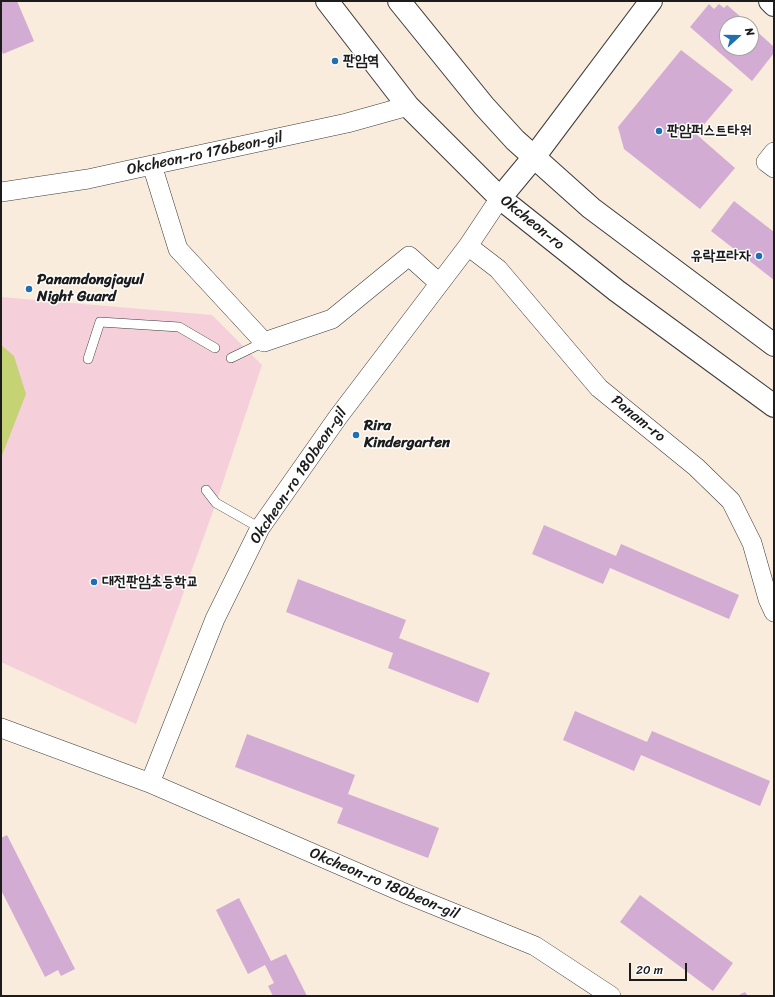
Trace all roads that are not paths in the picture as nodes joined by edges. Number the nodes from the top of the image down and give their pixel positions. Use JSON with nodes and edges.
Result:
{"nodes":[{"id":1,"x":327,"y":1,"type":"edge"},
{"id":2,"x":399,"y":1,"type":"edge"},
{"id":3,"x":651,"y":1,"type":"edge"},
{"id":4,"x":770,"y":1,"type":"edge"},
{"id":5,"x":774,"y":4,"type":"edge"},
{"id":6,"x":408,"y":106,"type":"junction"},
{"id":7,"x":774,"y":152,"type":"edge"},
{"id":8,"x":534,"y":157,"type":"junction"},
{"id":9,"x":152,"y":165,"type":"junction"},
{"id":10,"x":774,"y":168,"type":"edge"},
{"id":11,"x":1,"y":192,"type":"edge"},
{"id":12,"x":500,"y":198,"type":"junction"},
{"id":13,"x":468,"y":246,"type":"junction"},
{"id":14,"x":439,"y":283,"type":"junction"},
{"id":15,"x":264,"y":342,"type":"junction"},
{"id":16,"x":774,"y":345,"type":"edge"},
{"id":17,"x":215,"y":348,"type":"dead end"},
{"id":18,"x":231,"y":358,"type":"dead end"},
{"id":19,"x":88,"y":359,"type":"dead end"},
{"id":20,"x":774,"y":406,"type":"edge"},
{"id":21,"x":206,"y":490,"type":"dead end"},
{"id":22,"x":260,"y":528,"type":"junction"},
{"id":23,"x":774,"y":612,"type":"edge"},
{"id":24,"x":1,"y":728,"type":"edge"},
{"id":25,"x":150,"y":783,"type":"junction"},
{"id":26,"x":611,"y":996,"type":"edge"}],
"edges":[{"from":1,"to":6,"type":"main road","name":"Okcheon-ro"},
{"from":2,"to":8,"type":"main road"},
{"from":3,"to":8,"type":"main road"},
{"from":4,"to":5,"type":"main road"},
{"from":6,"to":9,"type":"street","name":"Okcheon-ro 176beon-gil"},
{"from":6,"to":12,"type":"main road","name":"Okcheon-ro"},
{"from":7,"to":10,"type":"street"},
{"from":8,"to":12,"type":"main road"},
{"from":8,"to":16,"type":"main road"},
{"from":9,"to":11,"type":"street","name":"Okcheon-ro 176beon-gil"},
{"from":9,"to":15,"type":"street"},
{"from":12,"to":13,"type":"street","name":"Okcheon-ro 180beon-gil"},
{"from":12,"to":20,"type":"main road","name":"Okcheon-ro"},
{"from":13,"to":14,"type":"street","name":"Okcheon-ro 180beon-gil"},
{"from":13,"to":23,"type":"street","name":"Panam-ro"},
{"from":14,"to":15,"type":"street"},
{"from":14,"to":22,"type":"street","name":"Okcheon-ro 180beon-gil"},
{"from":15,"to":18,"type":"lane"},
{"from":17,"to":19,"type":"lane"},
{"from":21,"to":22,"type":"lane"},
{"from":22,"to":25,"type":"street","name":"Okcheon-ro 180beon-gil"},
{"from":24,"to":25,"type":"street","name":"Okcheon-ro 180beon-gil"},
{"from":25,"to":26,"type":"street","name":"Okcheon-ro 180beon-gil"}]}
